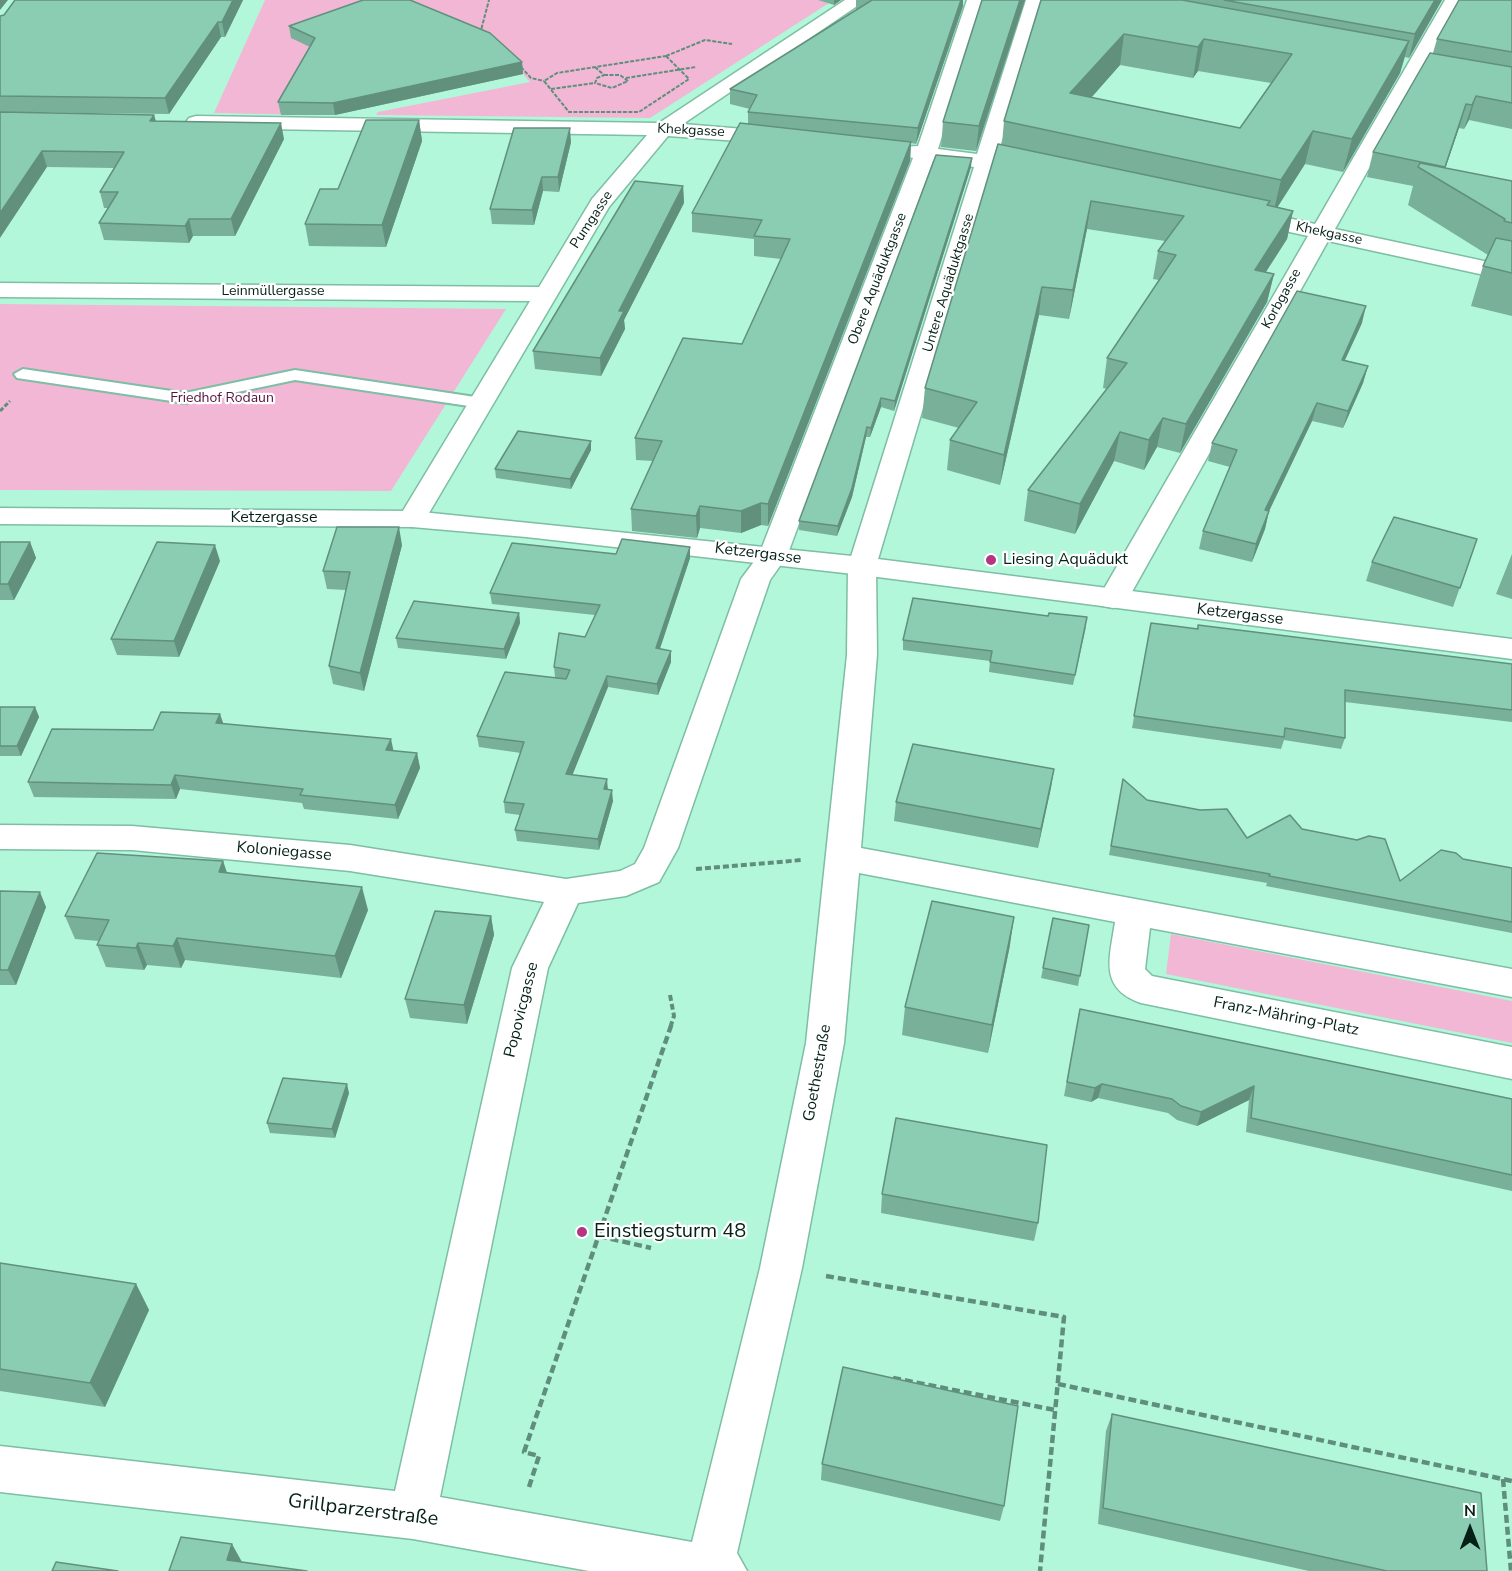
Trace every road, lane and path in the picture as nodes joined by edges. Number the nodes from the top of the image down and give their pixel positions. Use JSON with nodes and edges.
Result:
{"nodes":[{"id":1,"x":489,"y":0,"type":"edge"},
{"id":2,"x":857,"y":0,"type":"edge"},
{"id":3,"x":976,"y":0,"type":"edge"},
{"id":4,"x":1035,"y":0,"type":"edge"},
{"id":5,"x":1454,"y":0,"type":"edge"},
{"id":6,"x":480,"y":34,"type":"edge"},
{"id":7,"x":736,"y":46,"type":"dead end"},
{"id":8,"x":666,"y":56,"type":"junction"},
{"id":9,"x":519,"y":65,"type":"edge"},
{"id":10,"x":596,"y":67,"type":"junction"},
{"id":11,"x":697,"y":67,"type":"dead end"},
{"id":12,"x":679,"y":69,"type":"junction"},
{"id":13,"x":604,"y":75,"type":"junction"},
{"id":14,"x":626,"y":78,"type":"junction"},
{"id":15,"x":544,"y":81,"type":"junction"},
{"id":16,"x":595,"y":83,"type":"junction"},
{"id":17,"x":551,"y":89,"type":"junction"},
{"id":18,"x":174,"y":122,"type":"edge"},
{"id":19,"x":663,"y":129,"type":"junction"},
{"id":20,"x":796,"y":140,"type":"edge"},
{"id":21,"x":890,"y":149,"type":"edge"},
{"id":22,"x":926,"y":153,"type":"junction"},
{"id":23,"x":987,"y":160,"type":"junction"},
{"id":24,"x":1033,"y":170,"type":"edge"},
{"id":25,"x":1228,"y":212,"type":"edge"},
{"id":26,"x":1320,"y":232,"type":"junction"},
{"id":27,"x":1512,"y":274,"type":"edge"},
{"id":28,"x":0,"y":290,"type":"edge"},
{"id":29,"x":547,"y":294,"type":"junction"},
{"id":30,"x":23,"y":374,"type":"dead end"},
{"id":31,"x":482,"y":403,"type":"junction"},
{"id":32,"x":0,"y":516,"type":"edge"},
{"id":33,"x":412,"y":519,"type":"junction"},
{"id":34,"x":773,"y":556,"type":"junction"},
{"id":35,"x":862,"y":566,"type":"junction"},
{"id":36,"x":1113,"y":599,"type":"junction"},
{"id":37,"x":1512,"y":649,"type":"edge"},
{"id":38,"x":0,"y":837,"type":"edge"},
{"id":39,"x":842,"y":857,"type":"junction"},
{"id":40,"x":647,"y":873,"type":"junction"},
{"id":41,"x":566,"y":892,"type":"junction"},
{"id":42,"x":1134,"y":911,"type":"junction"},
{"id":43,"x":1512,"y":983,"type":"edge"},
{"id":44,"x":670,"y":995,"type":"dead end"},
{"id":45,"x":1512,"y":1063,"type":"edge"},
{"id":46,"x":599,"y":1236,"type":"junction"},
{"id":47,"x":651,"y":1248,"type":"dead end"},
{"id":48,"x":781,"y":1268,"type":"junction"},
{"id":49,"x":893,"y":1378,"type":"edge"},
{"id":50,"x":1058,"y":1384,"type":"junction"},
{"id":51,"x":1055,"y":1410,"type":"junction"},
{"id":52,"x":0,"y":1469,"type":"edge"},
{"id":53,"x":1503,"y":1479,"type":"junction"},
{"id":54,"x":1512,"y":1481,"type":"edge"},
{"id":55,"x":413,"y":1516,"type":"junction"},
{"id":56,"x":514,"y":1534,"type":"junction"},
{"id":57,"x":714,"y":1570,"type":"edge"},
{"id":58,"x":1040,"y":1571,"type":"edge"},
{"id":59,"x":1511,"y":1571,"type":"edge"}],
"edges":[{"from":1,"to":6,"type":"path"},
{"from":2,"to":19,"type":"street","name":"Pumgasse"},
{"from":3,"to":22,"type":"street","name":"Obere Aquäduktgasse"},
{"from":4,"to":23,"type":"street","name":"Untere Aquäduktgasse"},
{"from":5,"to":26,"type":"street","name":"Korbgasse"},
{"from":7,"to":8,"type":"path"},
{"from":8,"to":10,"type":"path"},
{"from":8,"to":12,"type":"path"},
{"from":9,"to":15,"type":"path"},
{"from":10,"to":13,"type":"path"},
{"from":10,"to":15,"type":"path"},
{"from":11,"to":12,"type":"path"},
{"from":12,"to":14,"type":"path"},
{"from":12,"to":17,"type":"path"},
{"from":13,"to":14,"type":"path"},
{"from":13,"to":16,"type":"path"},
{"from":14,"to":16,"type":"path"},
{"from":15,"to":17,"type":"path"},
{"from":16,"to":17,"type":"path"},
{"from":18,"to":19,"type":"street","name":"Khekgasse"},
{"from":19,"to":20,"type":"street","name":"Khekgasse"},
{"from":19,"to":29,"type":"street","name":"Pumgasse"},
{"from":21,"to":22,"type":"street"},
{"from":22,"to":23,"type":"street"},
{"from":22,"to":34,"type":"street","name":"Obere Aquäduktgasse"},
{"from":23,"to":24,"type":"street"},
{"from":23,"to":35,"type":"street","name":"Untere Aquäduktgasse"},
{"from":25,"to":26,"type":"street","name":"Khekgasse"},
{"from":26,"to":27,"type":"street","name":"Khekgasse"},
{"from":26,"to":36,"type":"street","name":"Korbgasse"},
{"from":28,"to":29,"type":"street","name":"Leinmüllergasse"},
{"from":29,"to":31,"type":"street","name":"Pumgasse"},
{"from":30,"to":31,"type":"lane"},
{"from":31,"to":33,"type":"street","name":"Pumgasse"},
{"from":32,"to":33,"type":"street","name":"Ketzergasse"},
{"from":33,"to":34,"type":"street","name":"Ketzergasse"},
{"from":34,"to":35,"type":"street","name":"Ketzergasse"},
{"from":34,"to":40,"type":"street"},
{"from":35,"to":36,"type":"street","name":"Ketzergasse"},
{"from":35,"to":39,"type":"street","name":"Goethestraße"},
{"from":36,"to":37,"type":"street","name":"Ketzergasse"},
{"from":38,"to":41,"type":"street","name":"Koloniegasse"},
{"from":39,"to":40,"type":"path"},
{"from":39,"to":42,"type":"street"},
{"from":39,"to":48,"type":"street","name":"Goethestraße"},
{"from":40,"to":41,"type":"street"},
{"from":41,"to":55,"type":"street","name":"Popovicgasse"},
{"from":42,"to":43,"type":"street"},
{"from":42,"to":45,"type":"street","name":"Franz-Mähring-Platz"},
{"from":44,"to":46,"type":"path"},
{"from":46,"to":47,"type":"path"},
{"from":46,"to":56,"type":"path"},
{"from":48,"to":50,"type":"path"},
{"from":48,"to":57,"type":"street","name":"Goethestraße"},
{"from":49,"to":51,"type":"path"},
{"from":50,"to":51,"type":"path"},
{"from":50,"to":53,"type":"path"},
{"from":51,"to":58,"type":"path"},
{"from":52,"to":55,"type":"street","name":"Grillparzerstraße"},
{"from":53,"to":54,"type":"path"},
{"from":53,"to":59,"type":"path"},
{"from":55,"to":56,"type":"street","name":"Grillparzerstraße"},
{"from":56,"to":57,"type":"street","name":"Grillparzerstraße"}]}
